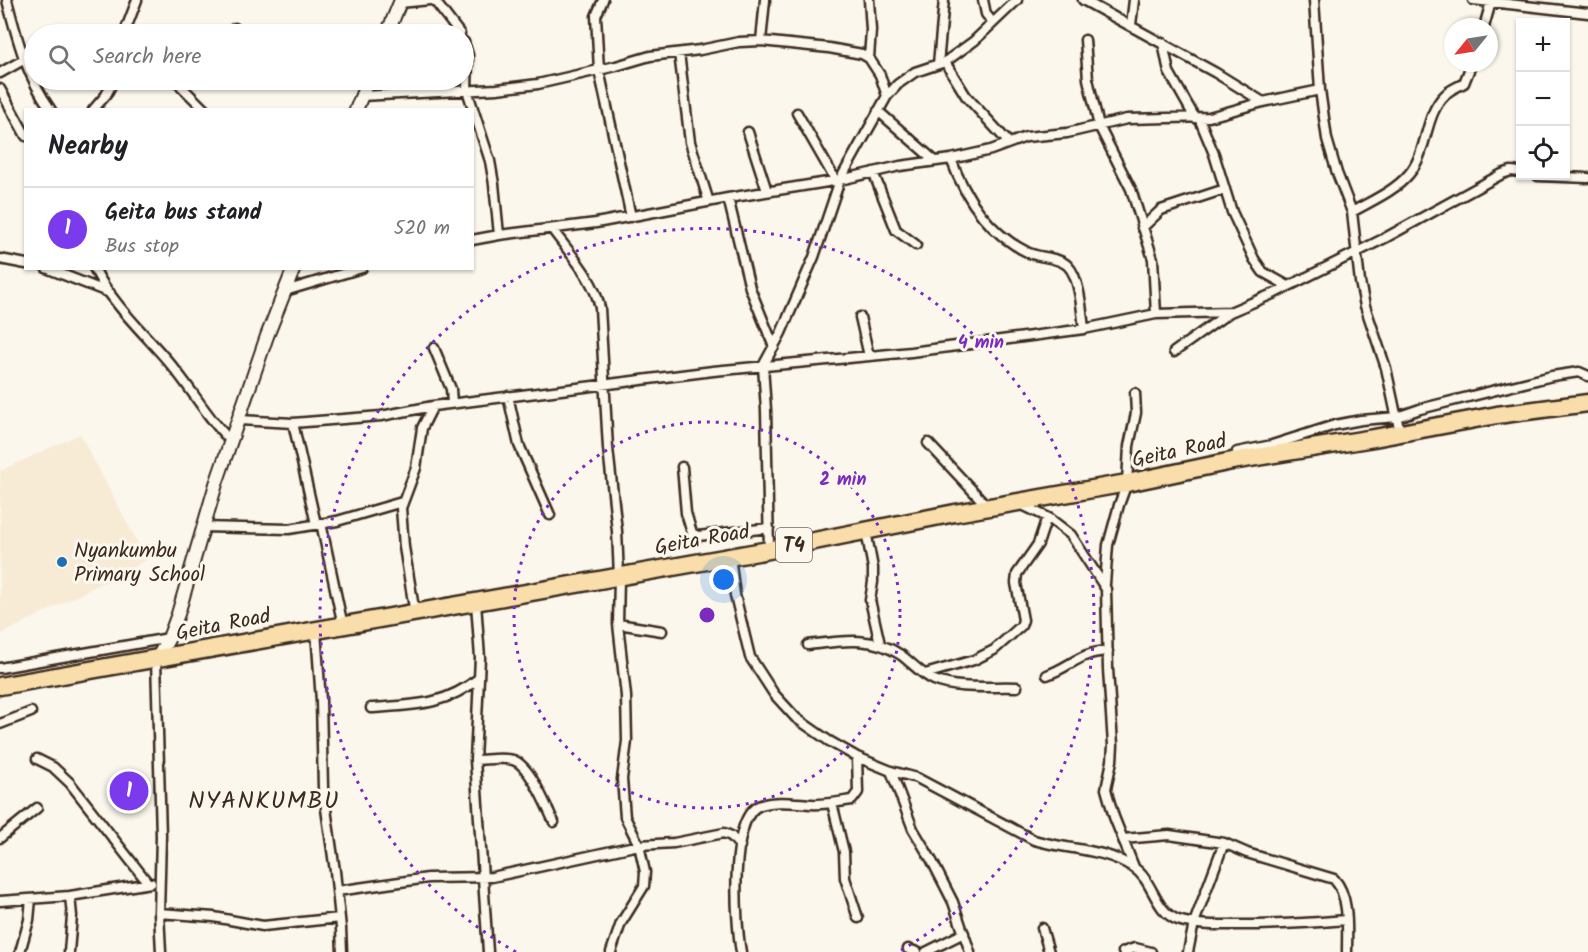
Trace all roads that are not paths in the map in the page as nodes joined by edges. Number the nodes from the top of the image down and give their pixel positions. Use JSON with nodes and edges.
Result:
{"nodes":[{"id":1,"x":7,"y":0,"type":"edge"},
{"id":2,"x":137,"y":0,"type":"edge"},
{"id":3,"x":432,"y":0,"type":"edge"},
{"id":4,"x":603,"y":0,"type":"edge"},
{"id":5,"x":765,"y":0,"type":"edge"},
{"id":6,"x":869,"y":0,"type":"edge"},
{"id":7,"x":944,"y":0,"type":"edge"},
{"id":8,"x":983,"y":0,"type":"edge"},
{"id":9,"x":1017,"y":0,"type":"edge"},
{"id":10,"x":1083,"y":0,"type":"edge"},
{"id":11,"x":1134,"y":0,"type":"edge"},
{"id":12,"x":1314,"y":0,"type":"edge"},
{"id":13,"x":1473,"y":0,"type":"edge"},
{"id":14,"x":400,"y":1,"type":"edge"},
{"id":15,"x":1491,"y":2,"type":"junction"},
{"id":16,"x":1588,"y":13,"type":"edge"},
{"id":17,"x":1487,"y":18,"type":"edge"},
{"id":18,"x":993,"y":23,"type":"junction"},
{"id":19,"x":128,"y":24,"type":"edge"},
{"id":20,"x":391,"y":24,"type":"edge"},
{"id":21,"x":452,"y":24,"type":"edge"},
{"id":22,"x":1131,"y":25,"type":"junction"},
{"id":23,"x":761,"y":40,"type":"junction"},
{"id":24,"x":1085,"y":40,"type":"dead end"},
{"id":25,"x":1163,"y":43,"type":"junction"},
{"id":26,"x":679,"y":52,"type":"junction"},
{"id":27,"x":24,"y":57,"type":"edge"},
{"id":28,"x":868,"y":58,"type":"junction"},
{"id":29,"x":24,"y":61,"type":"edge"},
{"id":30,"x":942,"y":63,"type":"junction"},
{"id":31,"x":599,"y":70,"type":"junction"},
{"id":32,"x":1468,"y":72,"type":"edge"},
{"id":33,"x":0,"y":73,"type":"edge"},
{"id":34,"x":0,"y":89,"type":"edge"},
{"id":35,"x":474,"y":89,"type":"edge"},
{"id":36,"x":37,"y":90,"type":"edge"},
{"id":37,"x":109,"y":90,"type":"edge"},
{"id":38,"x":185,"y":90,"type":"edge"},
{"id":39,"x":364,"y":90,"type":"edge"},
{"id":40,"x":467,"y":90,"type":"joint"},
{"id":41,"x":1320,"y":90,"type":"junction"},
{"id":42,"x":361,"y":96,"type":"junction"},
{"id":43,"x":887,"y":96,"type":"junction"},
{"id":44,"x":1263,"y":102,"type":"junction"},
{"id":45,"x":50,"y":108,"type":"edge"},
{"id":46,"x":95,"y":108,"type":"edge"},
{"id":47,"x":203,"y":108,"type":"edge"},
{"id":48,"x":357,"y":108,"type":"edge"},
{"id":49,"x":473,"y":108,"type":"edge"},
{"id":50,"x":474,"y":111,"type":"edge"},
{"id":51,"x":878,"y":111,"type":"junction"},
{"id":52,"x":797,"y":114,"type":"dead end"},
{"id":53,"x":1197,"y":118,"type":"junction"},
{"id":54,"x":1099,"y":126,"type":"junction"},
{"id":55,"x":24,"y":132,"type":"edge"},
{"id":56,"x":748,"y":132,"type":"dead end"},
{"id":57,"x":1009,"y":143,"type":"junction"},
{"id":58,"x":951,"y":159,"type":"junction"},
{"id":59,"x":935,"y":161,"type":"junction"},
{"id":60,"x":873,"y":172,"type":"junction"},
{"id":61,"x":1516,"y":172,"type":"edge"},
{"id":62,"x":1570,"y":177,"type":"edge"},
{"id":63,"x":1588,"y":178,"type":"edge"},
{"id":64,"x":838,"y":181,"type":"junction"},
{"id":65,"x":1225,"y":189,"type":"junction"},
{"id":66,"x":767,"y":191,"type":"junction"},
{"id":67,"x":728,"y":198,"type":"junction"},
{"id":68,"x":709,"y":202,"type":"junction"},
{"id":69,"x":1352,"y":212,"type":"junction"},
{"id":70,"x":631,"y":217,"type":"junction"},
{"id":71,"x":1142,"y":228,"type":"junction"},
{"id":72,"x":552,"y":230,"type":"junction"},
{"id":73,"x":499,"y":235,"type":"junction"},
{"id":74,"x":474,"y":240,"type":"edge"},
{"id":75,"x":916,"y":246,"type":"dead end"},
{"id":76,"x":1357,"y":251,"type":"junction"},
{"id":77,"x":0,"y":259,"type":"edge"},
{"id":78,"x":24,"y":264,"type":"edge"},
{"id":79,"x":51,"y":270,"type":"edge"},
{"id":80,"x":95,"y":270,"type":"edge"},
{"id":81,"x":293,"y":270,"type":"edge"},
{"id":82,"x":355,"y":270,"type":"edge"},
{"id":83,"x":1288,"y":286,"type":"junction"},
{"id":84,"x":285,"y":291,"type":"junction"},
{"id":85,"x":111,"y":294,"type":"junction"},
{"id":86,"x":1230,"y":312,"type":"junction"},
{"id":87,"x":1156,"y":314,"type":"junction"},
{"id":88,"x":860,"y":317,"type":"dead end"},
{"id":89,"x":1084,"y":329,"type":"junction"},
{"id":90,"x":774,"y":346,"type":"junction"},
{"id":91,"x":434,"y":348,"type":"dead end"},
{"id":92,"x":1174,"y":352,"type":"dead end"},
{"id":93,"x":869,"y":356,"type":"junction"},
{"id":94,"x":763,"y":366,"type":"junction"},
{"id":95,"x":1588,"y":376,"type":"edge"},
{"id":96,"x":604,"y":385,"type":"junction"},
{"id":97,"x":1135,"y":393,"type":"dead end"},
{"id":98,"x":508,"y":396,"type":"junction"},
{"id":99,"x":452,"y":403,"type":"junction"},
{"id":100,"x":1588,"y":403,"type":"edge"},
{"id":101,"x":433,"y":406,"type":"junction"},
{"id":102,"x":239,"y":420,"type":"junction"},
{"id":103,"x":293,"y":423,"type":"junction"},
{"id":104,"x":1399,"y":425,"type":"junction"},
{"id":105,"x":231,"y":441,"type":"junction"},
{"id":106,"x":928,"y":443,"type":"dead end"},
{"id":107,"x":682,"y":467,"type":"dead end"},
{"id":108,"x":1127,"y":483,"type":"junction"},
{"id":109,"x":402,"y":502,"type":"junction"},
{"id":110,"x":1014,"y":502,"type":"junction"},
{"id":111,"x":988,"y":507,"type":"junction"},
{"id":112,"x":550,"y":515,"type":"dead end"},
{"id":113,"x":1047,"y":517,"type":"junction"},
{"id":114,"x":319,"y":524,"type":"junction"},
{"id":115,"x":203,"y":527,"type":"junction"},
{"id":116,"x":769,"y":528,"type":"junction"},
{"id":117,"x":866,"y":531,"type":"junction"},
{"id":118,"x":769,"y":550,"type":"junction"},
{"id":119,"x":730,"y":556,"type":"junction"},
{"id":120,"x":619,"y":577,"type":"junction"},
{"id":121,"x":1105,"y":584,"type":"junction"},
{"id":122,"x":476,"y":603,"type":"junction"},
{"id":123,"x":415,"y":614,"type":"junction"},
{"id":124,"x":618,"y":624,"type":"junction"},
{"id":125,"x":343,"y":626,"type":"junction"},
{"id":126,"x":316,"y":631,"type":"junction"},
{"id":127,"x":662,"y":631,"type":"dead end"},
{"id":128,"x":169,"y":638,"type":"junction"},
{"id":129,"x":880,"y":644,"type":"junction"},
{"id":130,"x":808,"y":645,"type":"dead end"},
{"id":131,"x":1108,"y":651,"type":"junction"},
{"id":132,"x":156,"y":660,"type":"junction"},
{"id":133,"x":0,"y":668,"type":"edge"},
{"id":134,"x":925,"y":674,"type":"junction"},
{"id":135,"x":1047,"y":675,"type":"dead end"},
{"id":136,"x":479,"y":678,"type":"junction"},
{"id":137,"x":0,"y":686,"type":"edge"},
{"id":138,"x":1017,"y":687,"type":"dead end"},
{"id":139,"x":371,"y":708,"type":"dead end"},
{"id":140,"x":31,"y":712,"type":"dead end"},
{"id":141,"x":0,"y":724,"type":"edge"},
{"id":142,"x":857,"y":757,"type":"junction"},
{"id":143,"x":37,"y":759,"type":"dead end"},
{"id":144,"x":475,"y":760,"type":"junction"},
{"id":145,"x":891,"y":771,"type":"junction"},
{"id":146,"x":832,"y":803,"type":"junction"},
{"id":147,"x":38,"y":808,"type":"dead end"},
{"id":148,"x":554,"y":822,"type":"dead end"},
{"id":149,"x":0,"y":838,"type":"edge"},
{"id":150,"x":1123,"y":839,"type":"junction"},
{"id":151,"x":1224,"y":843,"type":"junction"},
{"id":152,"x":639,"y":845,"type":"junction"},
{"id":153,"x":740,"y":846,"type":"junction"},
{"id":154,"x":1134,"y":867,"type":"junction"},
{"id":155,"x":484,"y":878,"type":"junction"},
{"id":156,"x":160,"y":881,"type":"junction"},
{"id":157,"x":148,"y":883,"type":"junction"},
{"id":158,"x":337,"y":891,"type":"junction"},
{"id":159,"x":70,"y":896,"type":"junction"},
{"id":160,"x":31,"y":899,"type":"junction"},
{"id":161,"x":0,"y":901,"type":"edge"},
{"id":162,"x":159,"y":913,"type":"junction"},
{"id":163,"x":340,"y":918,"type":"junction"},
{"id":164,"x":858,"y":918,"type":"dead end"},
{"id":165,"x":1346,"y":920,"type":"junction"},
{"id":166,"x":1194,"y":923,"type":"junction"},
{"id":167,"x":1042,"y":928,"type":"dead end"},
{"id":168,"x":964,"y":933,"type":"junction"},
{"id":169,"x":20,"y":952,"type":"edge"},
{"id":170,"x":69,"y":952,"type":"edge"},
{"id":171,"x":161,"y":952,"type":"edge"},
{"id":172,"x":342,"y":952,"type":"edge"},
{"id":173,"x":488,"y":952,"type":"edge"},
{"id":174,"x":611,"y":952,"type":"edge"},
{"id":175,"x":741,"y":952,"type":"edge"},
{"id":176,"x":926,"y":952,"type":"edge"},
{"id":177,"x":970,"y":952,"type":"edge"},
{"id":178,"x":1049,"y":952,"type":"edge"},
{"id":179,"x":1123,"y":952,"type":"edge"},
{"id":180,"x":1151,"y":952,"type":"edge"},
{"id":181,"x":1188,"y":952,"type":"edge"},
{"id":182,"x":1347,"y":952,"type":"edge"}],
"edges":[{"from":1,"to":27,"type":"street"},
{"from":2,"to":19,"type":"street"},
{"from":3,"to":14,"type":"street"},
{"from":3,"to":21,"type":"street"},
{"from":4,"to":31,"type":"street"},
{"from":5,"to":23,"type":"street"},
{"from":6,"to":28,"type":"street"},
{"from":7,"to":30,"type":"street"},
{"from":8,"to":18,"type":"street"},
{"from":9,"to":18,"type":"street"},
{"from":10,"to":22,"type":"street"},
{"from":11,"to":22,"type":"street"},
{"from":12,"to":41,"type":"street"},
{"from":13,"to":15,"type":"street"},
{"from":14,"to":20,"type":"main road"},
{"from":15,"to":16,"type":"street"},
{"from":15,"to":17,"type":"street"},
{"from":18,"to":30,"type":"street"},
{"from":22,"to":25,"type":"street"},
{"from":23,"to":26,"type":"street"},
{"from":23,"to":28,"type":"street"},
{"from":24,"to":54,"type":"street"},
{"from":25,"to":44,"type":"street"},
{"from":25,"to":53,"type":"street"},
{"from":26,"to":31,"type":"street"},
{"from":26,"to":68,"type":"street"},
{"from":28,"to":43,"type":"street"},
{"from":29,"to":33,"type":"street"},
{"from":30,"to":43,"type":"street"},
{"from":30,"to":57,"type":"street"},
{"from":31,"to":35,"type":"street"},
{"from":31,"to":70,"type":"street"},
{"from":32,"to":69,"type":"street"},
{"from":34,"to":55,"type":"street"},
{"from":36,"to":45,"type":"street"},
{"from":37,"to":46,"type":"street"},
{"from":38,"to":47,"type":"street"},
{"from":39,"to":42,"type":"main road"},
{"from":40,"to":42,"type":"street"},
{"from":40,"to":49,"type":"street"},
{"from":41,"to":44,"type":"street"},
{"from":41,"to":69,"type":"street"},
{"from":42,"to":48,"type":"main road"},
{"from":43,"to":51,"type":"street"},
{"from":44,"to":53,"type":"street"},
{"from":50,"to":73,"type":"street"},
{"from":51,"to":59,"type":"street"},
{"from":51,"to":64,"type":"street"},
{"from":52,"to":64,"type":"street"},
{"from":53,"to":54,"type":"street"},
{"from":53,"to":65,"type":"street"},
{"from":54,"to":57,"type":"street"},
{"from":54,"to":71,"type":"street"},
{"from":56,"to":66,"type":"street"},
{"from":57,"to":58,"type":"street"},
{"from":58,"to":59,"type":"street"},
{"from":58,"to":89,"type":"street"},
{"from":59,"to":60,"type":"street"},
{"from":60,"to":64,"type":"street"},
{"from":60,"to":75,"type":"street"},
{"from":61,"to":76,"type":"street"},
{"from":62,"to":63,"type":"street"},
{"from":64,"to":66,"type":"street"},
{"from":64,"to":90,"type":"street"},
{"from":65,"to":71,"type":"street"},
{"from":65,"to":83,"type":"street"},
{"from":66,"to":67,"type":"street"},
{"from":67,"to":68,"type":"street"},
{"from":67,"to":90,"type":"street"},
{"from":68,"to":70,"type":"street"},
{"from":69,"to":76,"type":"street"},
{"from":70,"to":72,"type":"street"},
{"from":71,"to":87,"type":"street"},
{"from":72,"to":73,"type":"street"},
{"from":72,"to":96,"type":"street"},
{"from":73,"to":74,"type":"street"},
{"from":76,"to":83,"type":"street"},
{"from":76,"to":104,"type":"street"},
{"from":77,"to":78,"type":"street"},
{"from":79,"to":85,"type":"street"},
{"from":80,"to":85,"type":"street"},
{"from":81,"to":84,"type":"main road"},
{"from":82,"to":84,"type":"street"},
{"from":83,"to":86,"type":"street"},
{"from":84,"to":102,"type":"main road"},
{"from":85,"to":105,"type":"street"},
{"from":86,"to":87,"type":"street"},
{"from":86,"to":92,"type":"street"},
{"from":87,"to":89,"type":"street"},
{"from":88,"to":93,"type":"street"},
{"from":89,"to":93,"type":"street"},
{"from":90,"to":94,"type":"street"},
{"from":91,"to":99,"type":"street"},
{"from":93,"to":94,"type":"street"},
{"from":94,"to":96,"type":"street"},
{"from":94,"to":116,"type":"street"},
{"from":95,"to":104,"type":"street"},
{"from":96,"to":98,"type":"street"},
{"from":96,"to":120,"type":"street"},
{"from":97,"to":108,"type":"street"},
{"from":98,"to":99,"type":"street"},
{"from":98,"to":112,"type":"street"},
{"from":99,"to":101,"type":"street"},
{"from":100,"to":104,"type":"highway","name":"Geita Road","number":"T4"},
{"from":101,"to":103,"type":"street"},
{"from":101,"to":109,"type":"street"},
{"from":102,"to":103,"type":"street"},
{"from":102,"to":105,"type":"main road"},
{"from":103,"to":114,"type":"street"},
{"from":104,"to":108,"type":"highway","name":"Geita Road","number":"T4"},
{"from":105,"to":115,"type":"main road"},
{"from":106,"to":111,"type":"street"},
{"from":107,"to":116,"type":"street"},
{"from":108,"to":110,"type":"highway","name":"Geita Road","number":"T4"},
{"from":108,"to":121,"type":"street"},
{"from":109,"to":114,"type":"street"},
{"from":109,"to":123,"type":"street"},
{"from":110,"to":111,"type":"highway","name":"Geita Road","number":"T4"},
{"from":110,"to":113,"type":"street"},
{"from":111,"to":117,"type":"highway","name":"Geita Road","number":"T4"},
{"from":113,"to":121,"type":"street"},
{"from":113,"to":134,"type":"street"},
{"from":114,"to":115,"type":"street"},
{"from":114,"to":125,"type":"street"},
{"from":115,"to":128,"type":"main road"},
{"from":116,"to":118,"type":"street"},
{"from":117,"to":118,"type":"highway","name":"Geita Road","number":"T4"},
{"from":117,"to":129,"type":"street"},
{"from":118,"to":119,"type":"highway","name":"Geita Road","number":"T4"},
{"from":119,"to":120,"type":"highway","name":"Geita Road","number":"T4"},
{"from":119,"to":142,"type":"street"},
{"from":120,"to":122,"type":"highway","name":"Geita Road","number":"T4"},
{"from":120,"to":124,"type":"street"},
{"from":121,"to":131,"type":"street"},
{"from":122,"to":123,"type":"highway","name":"Geita Road","number":"T4"},
{"from":122,"to":136,"type":"street"},
{"from":123,"to":125,"type":"highway","name":"Geita Road","number":"T4"},
{"from":124,"to":127,"type":"street"},
{"from":124,"to":152,"type":"street"},
{"from":125,"to":126,"type":"highway","name":"Geita Road","number":"T4"},
{"from":126,"to":132,"type":"highway","name":"Geita Road","number":"T4"},
{"from":126,"to":158,"type":"street"},
{"from":128,"to":132,"type":"main road"},
{"from":128,"to":133,"type":"street"},
{"from":129,"to":130,"type":"street"},
{"from":129,"to":134,"type":"street"},
{"from":131,"to":135,"type":"street"},
{"from":131,"to":150,"type":"street"},
{"from":132,"to":137,"type":"highway","name":"Geita Road","number":"T4"},
{"from":132,"to":156,"type":"street"},
{"from":134,"to":138,"type":"street"},
{"from":136,"to":139,"type":"street"},
{"from":136,"to":144,"type":"street"},
{"from":140,"to":141,"type":"street"},
{"from":142,"to":145,"type":"street"},
{"from":142,"to":146,"type":"street"},
{"from":143,"to":157,"type":"street"},
{"from":144,"to":148,"type":"street"},
{"from":144,"to":155,"type":"street"},
{"from":145,"to":154,"type":"street"},
{"from":145,"to":168,"type":"street"},
{"from":146,"to":153,"type":"street"},
{"from":146,"to":164,"type":"street"},
{"from":147,"to":149,"type":"street"},
{"from":150,"to":151,"type":"street"},
{"from":150,"to":154,"type":"street"},
{"from":151,"to":165,"type":"street"},
{"from":151,"to":166,"type":"street"},
{"from":152,"to":153,"type":"street"},
{"from":152,"to":155,"type":"street"},
{"from":152,"to":174,"type":"street"},
{"from":153,"to":175,"type":"street"},
{"from":154,"to":166,"type":"street"},
{"from":155,"to":158,"type":"street"},
{"from":155,"to":173,"type":"street"},
{"from":156,"to":157,"type":"street"},
{"from":156,"to":162,"type":"street"},
{"from":157,"to":159,"type":"street"},
{"from":158,"to":163,"type":"street"},
{"from":159,"to":160,"type":"street"},
{"from":159,"to":170,"type":"street"},
{"from":160,"to":161,"type":"street"},
{"from":160,"to":169,"type":"street"},
{"from":162,"to":163,"type":"street"},
{"from":162,"to":171,"type":"street"},
{"from":163,"to":172,"type":"street"},
{"from":165,"to":166,"type":"street"},
{"from":165,"to":182,"type":"street"},
{"from":166,"to":181,"type":"street"},
{"from":167,"to":178,"type":"street"},
{"from":168,"to":176,"type":"street"},
{"from":168,"to":177,"type":"street"},
{"from":179,"to":180,"type":"street"}]}
